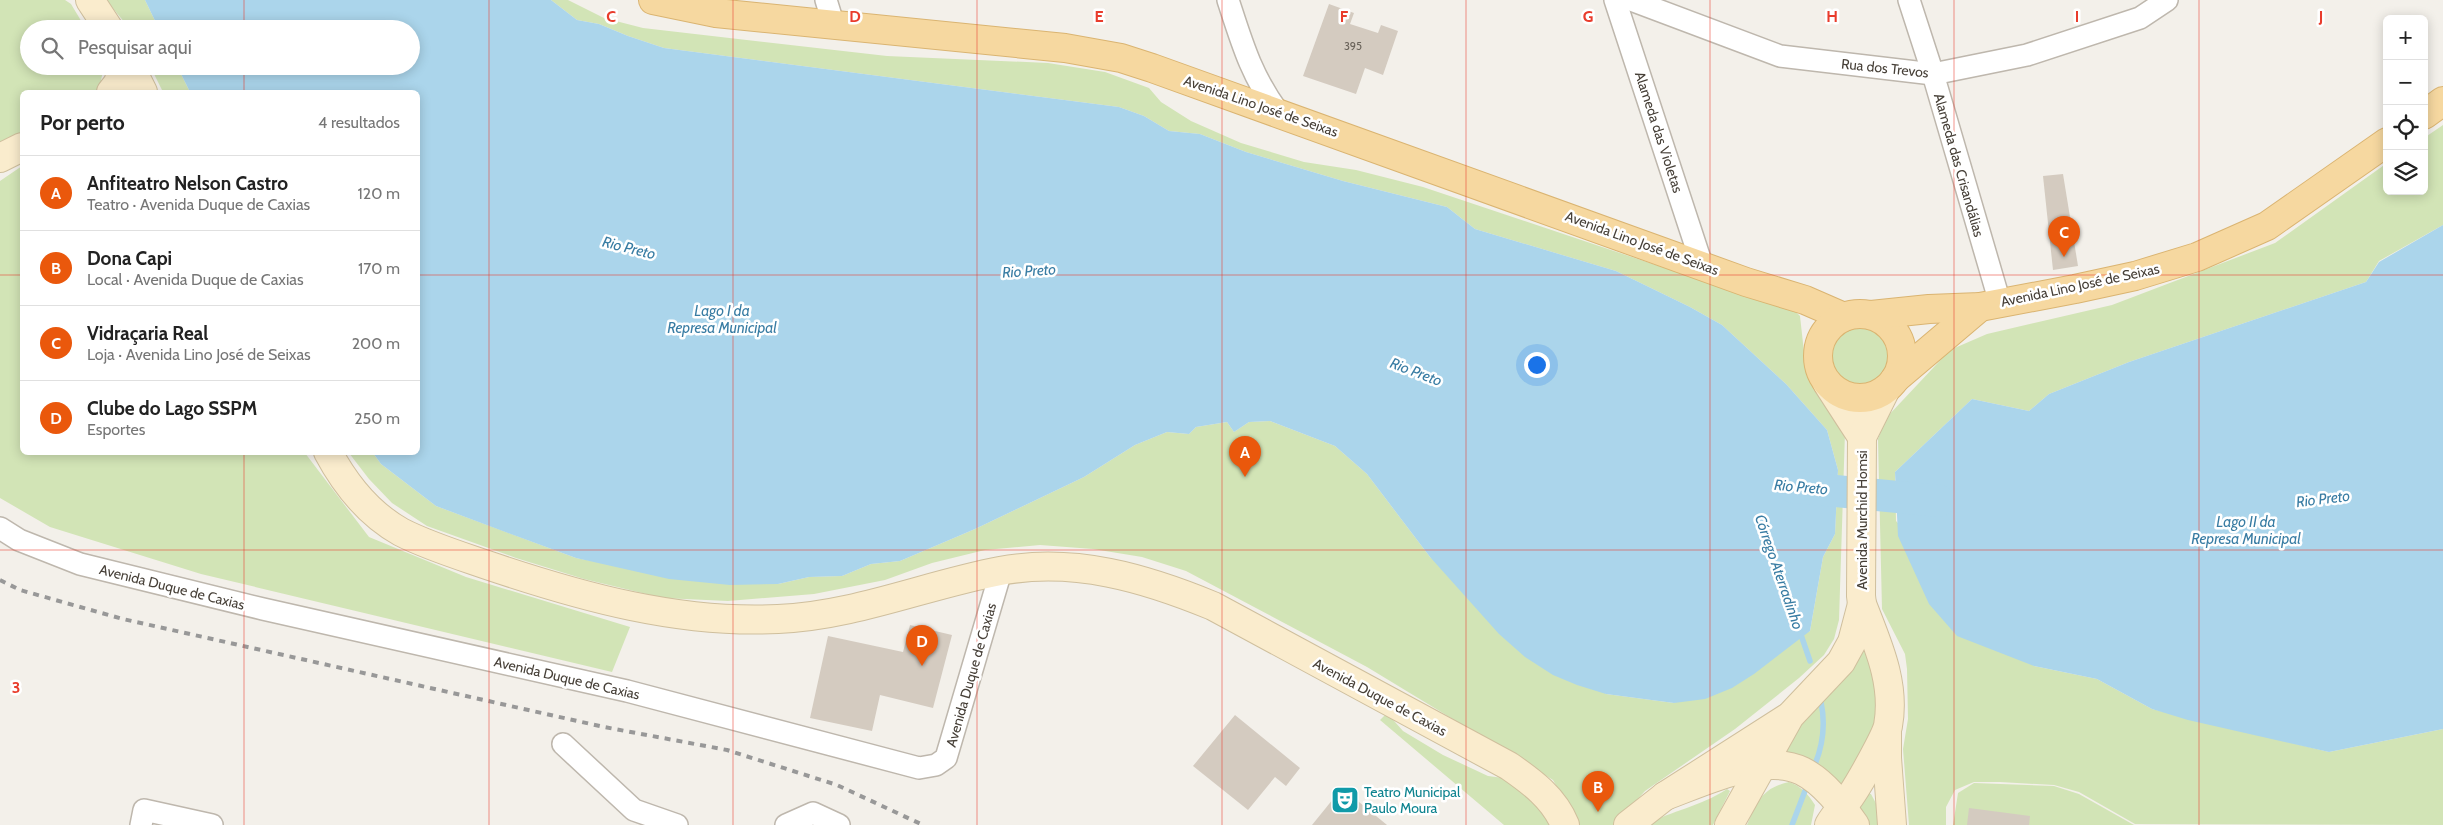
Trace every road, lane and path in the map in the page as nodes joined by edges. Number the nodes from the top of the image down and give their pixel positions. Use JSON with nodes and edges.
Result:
{"nodes":[{"id":1,"x":90,"y":0,"type":"edge"},
{"id":2,"x":653,"y":0,"type":"edge"},
{"id":3,"x":826,"y":0,"type":"edge"},
{"id":4,"x":1228,"y":0,"type":"edge"},
{"id":5,"x":1615,"y":0,"type":"edge"},
{"id":6,"x":1630,"y":0,"type":"edge"},
{"id":7,"x":1909,"y":0,"type":"edge"},
{"id":8,"x":2167,"y":0,"type":"edge"},
{"id":9,"x":103,"y":20,"type":"edge"},
{"id":10,"x":834,"y":26,"type":"junction"},
{"id":11,"x":1247,"y":58,"type":"junction"},
{"id":12,"x":1933,"y":74,"type":"junction"},
{"id":13,"x":120,"y":75,"type":"edge"},
{"id":14,"x":134,"y":75,"type":"edge"},
{"id":15,"x":113,"y":90,"type":"edge"},
{"id":16,"x":142,"y":90,"type":"edge"},
{"id":17,"x":1230,"y":95,"type":"junction"},
{"id":18,"x":2443,"y":101,"type":"edge"},
{"id":19,"x":1278,"y":112,"type":"junction"},
{"id":20,"x":2428,"y":112,"type":"edge"},
{"id":21,"x":2383,"y":145,"type":"edge"},
{"id":22,"x":20,"y":148,"type":"edge"},
{"id":23,"x":0,"y":158,"type":"edge"},
{"id":24,"x":1702,"y":265,"type":"junction"},
{"id":25,"x":1990,"y":305,"type":"junction"},
{"id":26,"x":1871,"y":315,"type":"junction"},
{"id":27,"x":1844,"y":317,"type":"junction"},
{"id":28,"x":1827,"y":383,"type":"junction"},
{"id":29,"x":1891,"y":384,"type":"junction"},
{"id":30,"x":1862,"y":441,"type":"junction"},
{"id":31,"x":330,"y":455,"type":"edge"},
{"id":32,"x":0,"y":528,"type":"edge"},
{"id":33,"x":1001,"y":571,"type":"junction"},
{"id":34,"x":1862,"y":604,"type":"junction"},
{"id":35,"x":1790,"y":716,"type":"junction"},
{"id":36,"x":1887,"y":728,"type":"junction"},
{"id":37,"x":563,"y":744,"type":"dead end"},
{"id":38,"x":1761,"y":765,"type":"junction"},
{"id":39,"x":1665,"y":796,"type":"junction"},
{"id":40,"x":142,"y":818,"type":"edge"},
{"id":41,"x":1842,"y":819,"type":"edge"},
{"id":42,"x":212,"y":825,"type":"edge"},
{"id":43,"x":677,"y":825,"type":"edge"},
{"id":44,"x":786,"y":825,"type":"edge"},
{"id":45,"x":839,"y":825,"type":"edge"},
{"id":46,"x":1565,"y":825,"type":"edge"},
{"id":47,"x":1628,"y":825,"type":"edge"},
{"id":48,"x":1730,"y":825,"type":"edge"},
{"id":49,"x":1892,"y":825,"type":"edge"}],
"edges":[{"from":1,"to":9,"type":"main road"},
{"from":2,"to":10,"type":"main road","name":"Avenida Lino José de Seixas"},
{"from":3,"to":10,"type":"street"},
{"from":4,"to":11,"type":"street"},
{"from":5,"to":24,"type":"street","name":"Alameda das Violetas"},
{"from":6,"to":12,"type":"street","name":"Rua dos Trevos"},
{"from":7,"to":12,"type":"street","name":"Alameda das Crisandálias"},
{"from":8,"to":12,"type":"street","name":"Rua dos Trevos"},
{"from":10,"to":17,"type":"main road","name":"Avenida Lino José de Seixas"},
{"from":11,"to":17,"type":"street"},
{"from":11,"to":19,"type":"street"},
{"from":12,"to":25,"type":"street","name":"Alameda das Crisandálias"},
{"from":13,"to":15,"type":"main road"},
{"from":14,"to":16,"type":"main road"},
{"from":17,"to":19,"type":"main road","name":"Avenida Lino José de Seixas"},
{"from":18,"to":20,"type":"main road"},
{"from":19,"to":24,"type":"main road","name":"Avenida Lino José de Seixas"},
{"from":21,"to":25,"type":"main road","name":"Avenida Lino José de Seixas"},
{"from":22,"to":23,"type":"main road"},
{"from":24,"to":27,"type":"main road","name":"Avenida Lino José de Seixas"},
{"from":25,"to":26,"type":"main road","name":"Avenida Lino José de Seixas"},
{"from":25,"to":29,"type":"main road","name":"Avenida Lino José de Seixas"},
{"from":26,"to":27,"type":"main road"},
{"from":26,"to":29,"type":"main road"},
{"from":27,"to":28,"type":"main road"},
{"from":28,"to":29,"type":"main road"},
{"from":28,"to":30,"type":"main road","name":"Avenida Murchid Homsi"},
{"from":29,"to":30,"type":"main road","name":"Avenida Murchid Homsi"},
{"from":30,"to":34,"type":"main road","name":"Avenida Murchid Homsi"},
{"from":31,"to":33,"type":"main road","name":"Avenida Duque de Caxias"},
{"from":32,"to":33,"type":"street","name":"Avenida Duque de Caxias"},
{"from":33,"to":46,"type":"main road","name":"Avenida Duque de Caxias"},
{"from":34,"to":35,"type":"main road","name":"Avenida Murchid Homsi"},
{"from":34,"to":36,"type":"main road","name":"Avenida Murchid Homsi"},
{"from":35,"to":38,"type":"main road","name":"Avenida Murchid Homsi"},
{"from":35,"to":39,"type":"main road"},
{"from":36,"to":41,"type":"main road","name":"Avenida Murchid Homsi"},
{"from":36,"to":49,"type":"main road"},
{"from":37,"to":43,"type":"street"},
{"from":38,"to":39,"type":"main road"},
{"from":38,"to":41,"type":"main road"},
{"from":38,"to":48,"type":"main road","name":"Avenida Murchid Homsi"},
{"from":39,"to":47,"type":"main road"},
{"from":40,"to":42,"type":"street"},
{"from":44,"to":45,"type":"street"}]}
